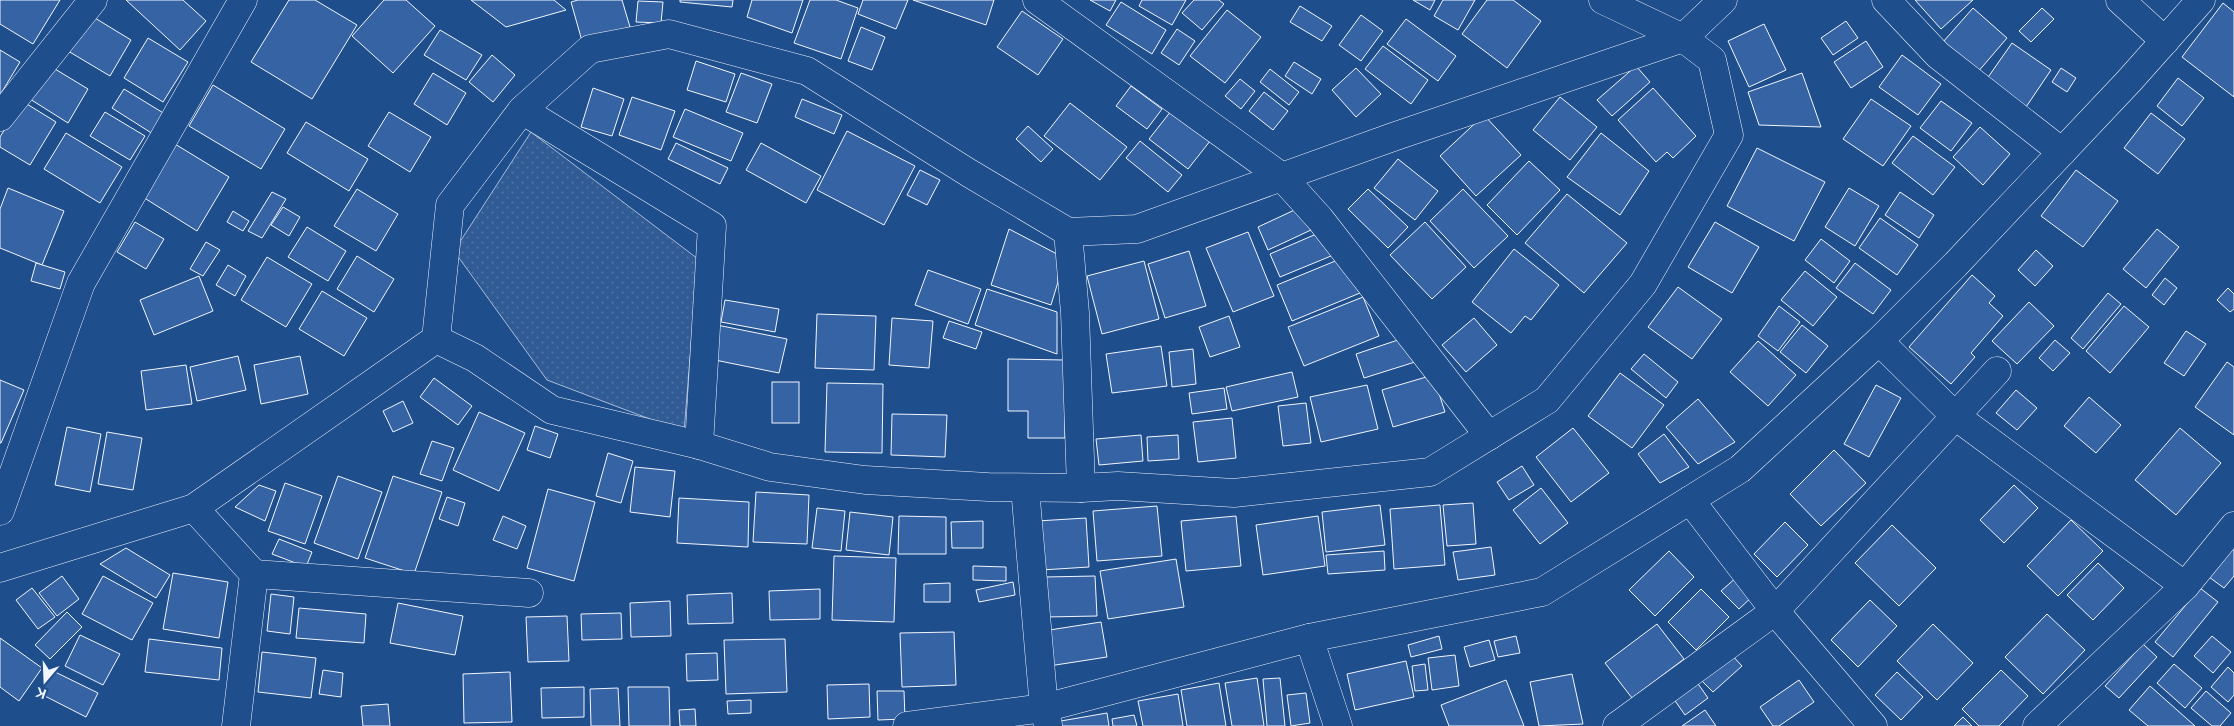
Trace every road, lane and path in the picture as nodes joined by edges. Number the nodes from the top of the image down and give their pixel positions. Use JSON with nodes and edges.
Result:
{"nodes":[{"id":1,"x":93,"y":0,"type":"edge"},
{"id":2,"x":243,"y":0,"type":"edge"},
{"id":3,"x":1037,"y":0,"type":"edge"},
{"id":4,"x":1603,"y":0,"type":"edge"},
{"id":5,"x":1723,"y":0,"type":"edge"},
{"id":6,"x":1886,"y":0,"type":"edge"},
{"id":7,"x":2120,"y":0,"type":"edge"},
{"id":8,"x":2201,"y":0,"type":"edge"},
{"id":9,"x":1683,"y":38,"type":"junction"},
{"id":10,"x":2165,"y":40,"type":"junction"},
{"id":11,"x":522,"y":110,"type":"junction"},
{"id":12,"x":0,"y":117,"type":"edge"},
{"id":13,"x":2062,"y":152,"type":"junction"},
{"id":14,"x":1282,"y":177,"type":"junction"},
{"id":15,"x":1068,"y":232,"type":"junction"},
{"id":16,"x":436,"y":339,"type":"junction"},
{"id":17,"x":1879,"y":341,"type":"junction"},
{"id":18,"x":1997,"y":371,"type":"dead end"},
{"id":19,"x":1954,"y":416,"type":"junction"},
{"id":20,"x":1489,"y":436,"type":"junction"},
{"id":21,"x":699,"y":445,"type":"junction"},
{"id":22,"x":1025,"y":488,"type":"junction"},
{"id":23,"x":1082,"y":488,"type":"junction"},
{"id":24,"x":1690,"y":500,"type":"junction"},
{"id":25,"x":194,"y":508,"type":"junction"},
{"id":26,"x":0,"y":511,"type":"edge"},
{"id":27,"x":2234,"y":526,"type":"edge"},
{"id":28,"x":0,"y":568,"type":"edge"},
{"id":29,"x":254,"y":574,"type":"junction"},
{"id":30,"x":2185,"y":586,"type":"junction"},
{"id":31,"x":529,"y":593,"type":"dead end"},
{"id":32,"x":1775,"y":611,"type":"junction"},
{"id":33,"x":1309,"y":638,"type":"junction"},
{"id":34,"x":1046,"y":717,"type":"edge"},
{"id":35,"x":236,"y":726,"type":"edge"},
{"id":36,"x":908,"y":726,"type":"edge"},
{"id":37,"x":1338,"y":726,"type":"edge"},
{"id":38,"x":1618,"y":726,"type":"edge"},
{"id":39,"x":1874,"y":726,"type":"edge"},
{"id":40,"x":2037,"y":726,"type":"edge"}],
"edges":[{"from":1,"to":12,"type":"street"},
{"from":2,"to":26,"type":"street"},
{"from":3,"to":14,"type":"street"},
{"from":4,"to":9,"type":"street"},
{"from":5,"to":9,"type":"street"},
{"from":6,"to":13,"type":"street"},
{"from":7,"to":10,"type":"street"},
{"from":8,"to":10,"type":"street"},
{"from":9,"to":14,"type":"street"},
{"from":9,"to":20,"type":"street"},
{"from":10,"to":13,"type":"street"},
{"from":11,"to":15,"type":"street"},
{"from":11,"to":16,"type":"street"},
{"from":11,"to":21,"type":"street"},
{"from":13,"to":17,"type":"street"},
{"from":14,"to":15,"type":"street"},
{"from":14,"to":20,"type":"street"},
{"from":15,"to":23,"type":"street"},
{"from":16,"to":21,"type":"street"},
{"from":16,"to":25,"type":"street"},
{"from":17,"to":19,"type":"street"},
{"from":17,"to":24,"type":"street"},
{"from":18,"to":19,"type":"street"},
{"from":19,"to":30,"type":"street"},
{"from":19,"to":32,"type":"street"},
{"from":20,"to":23,"type":"street"},
{"from":21,"to":22,"type":"street"},
{"from":22,"to":23,"type":"street"},
{"from":22,"to":34,"type":"street"},
{"from":24,"to":32,"type":"street"},
{"from":24,"to":33,"type":"street"},
{"from":25,"to":28,"type":"street"},
{"from":25,"to":29,"type":"street"},
{"from":27,"to":30,"type":"street"},
{"from":29,"to":31,"type":"street"},
{"from":29,"to":35,"type":"street"},
{"from":30,"to":40,"type":"street"},
{"from":32,"to":38,"type":"street"},
{"from":32,"to":39,"type":"street"},
{"from":33,"to":34,"type":"street"},
{"from":33,"to":37,"type":"street"},
{"from":34,"to":36,"type":"street"}]}
